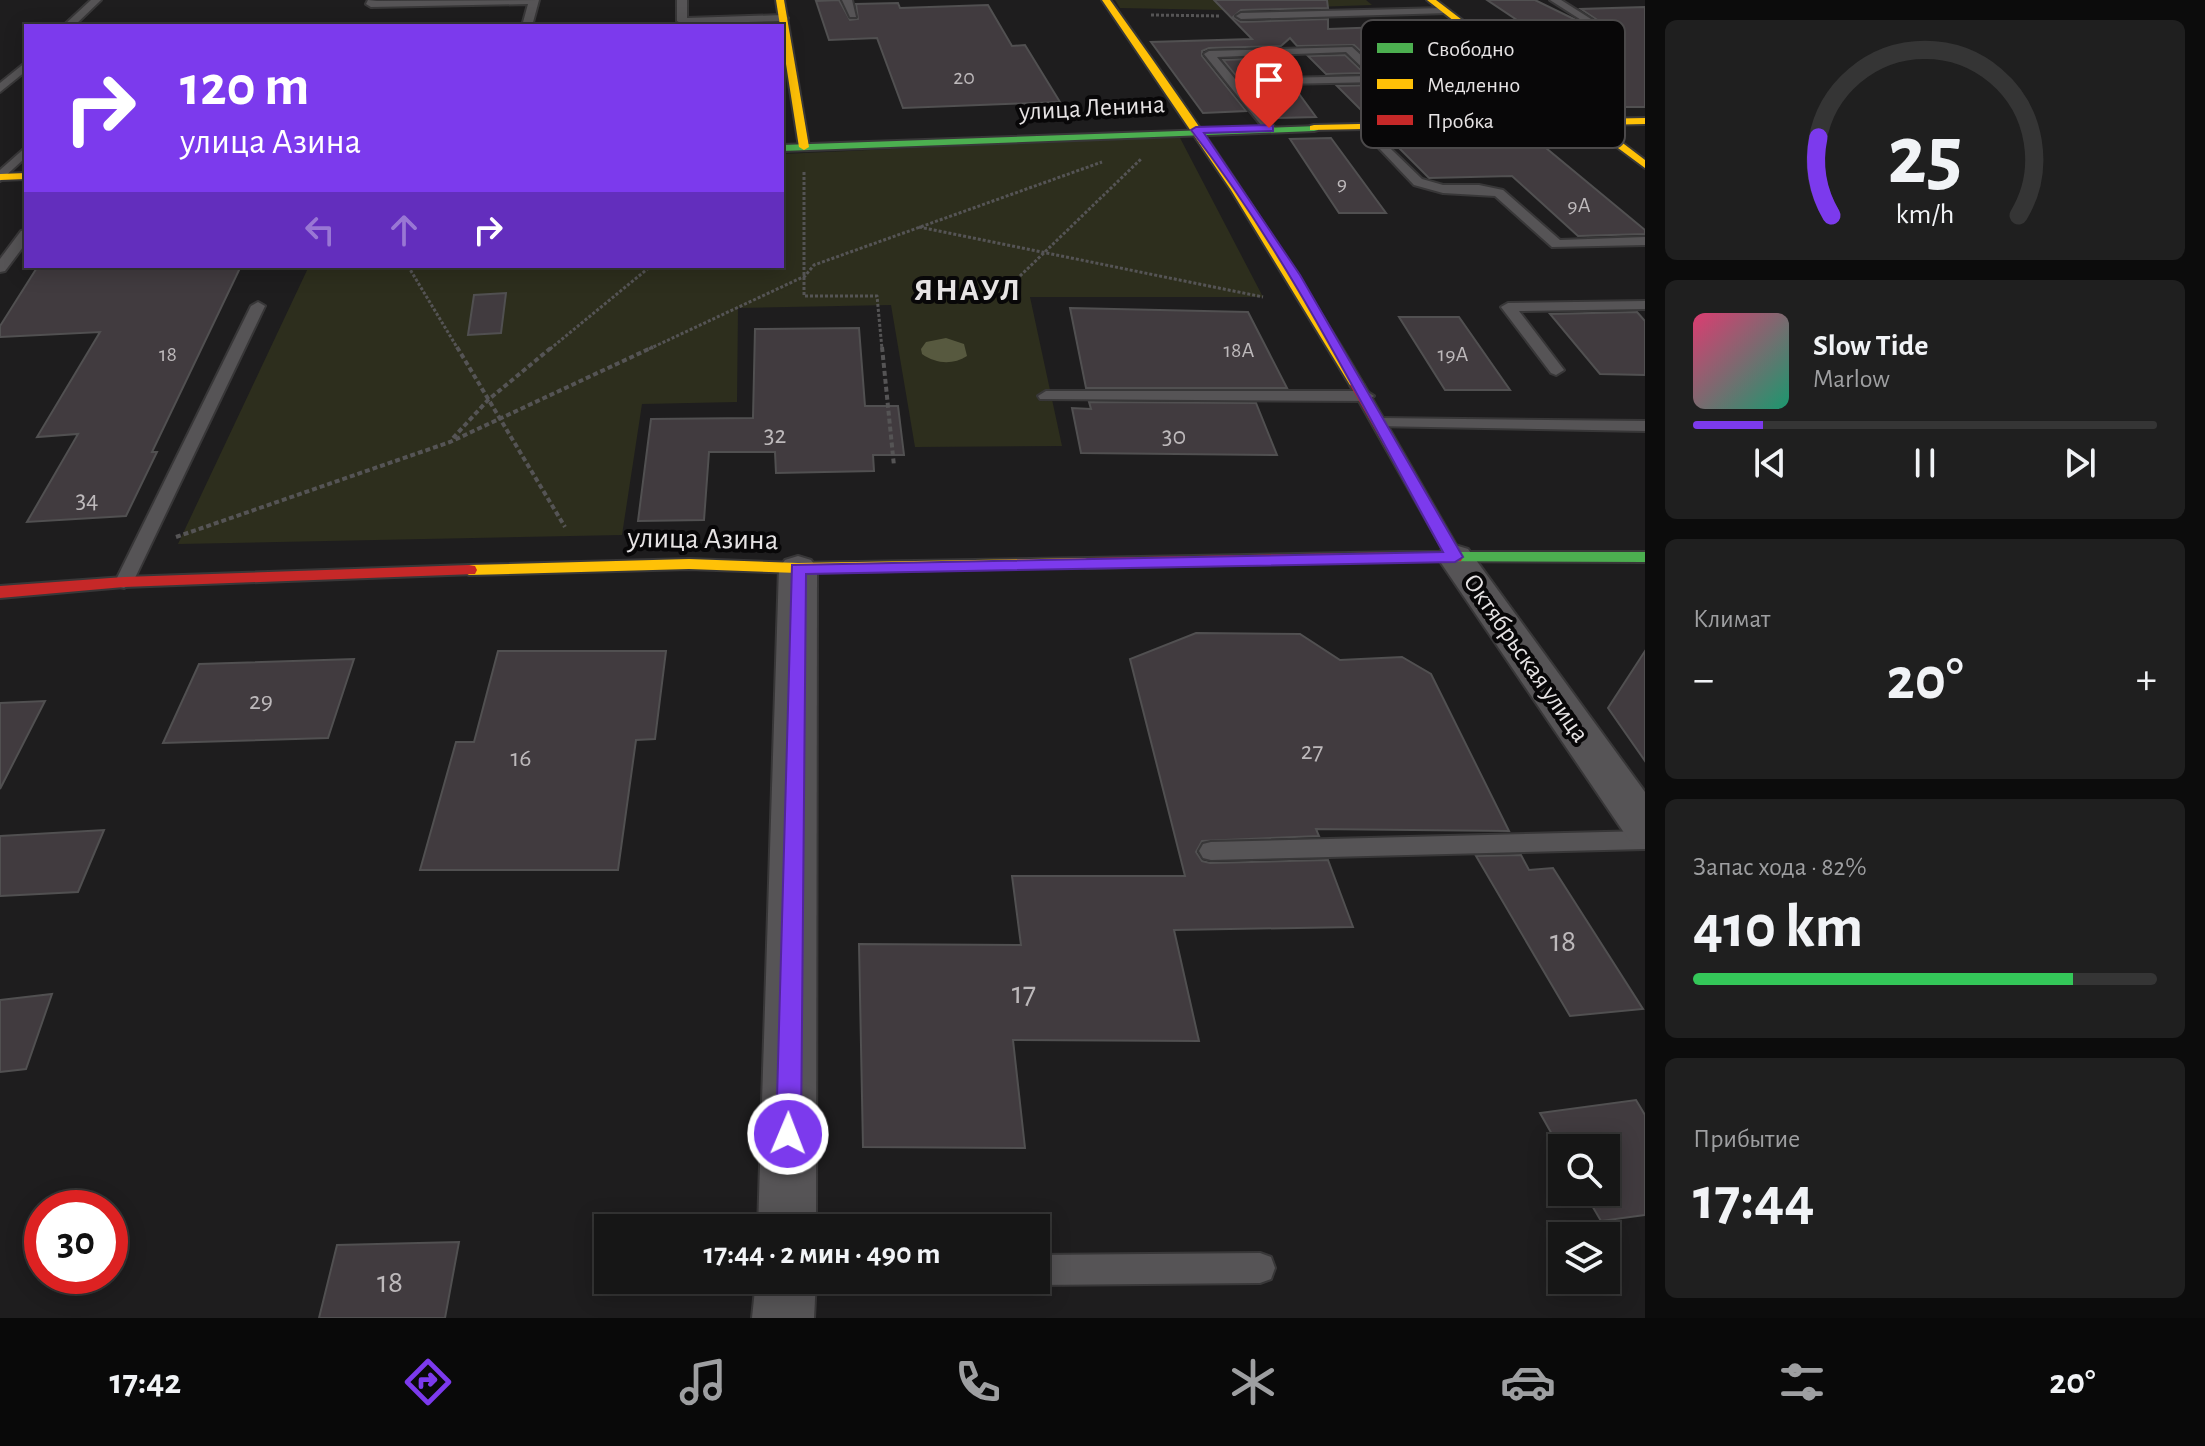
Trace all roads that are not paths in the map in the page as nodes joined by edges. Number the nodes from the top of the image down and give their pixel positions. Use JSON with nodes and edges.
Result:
{"nodes":[{"id":1,"x":96,"y":0,"type":"edge"},
{"id":2,"x":373,"y":0,"type":"edge"},
{"id":3,"x":682,"y":0,"type":"edge"},
{"id":4,"x":847,"y":0,"type":"edge"},
{"id":5,"x":1555,"y":0,"type":"edge"},
{"id":6,"x":533,"y":1,"type":"edge"},
{"id":7,"x":1438,"y":6,"type":"edge"},
{"id":8,"x":1110,"y":7,"type":"edge"},
{"id":9,"x":781,"y":9,"type":"edge"},
{"id":10,"x":853,"y":15,"type":"dead end"},
{"id":11,"x":1241,"y":16,"type":"road end"},
{"id":12,"x":1457,"y":20,"type":"edge"},
{"id":13,"x":1587,"y":20,"type":"edge"},
{"id":14,"x":70,"y":24,"type":"edge"},
{"id":15,"x":527,"y":24,"type":"edge"},
{"id":16,"x":784,"y":27,"type":"edge"},
{"id":17,"x":1361,"y":61,"type":"edge"},
{"id":18,"x":24,"y":67,"type":"edge"},
{"id":19,"x":1361,"y":79,"type":"edge"},
{"id":20,"x":1231,"y":82,"type":"junction"},
{"id":21,"x":0,"y":89,"type":"edge"},
{"id":22,"x":1625,"y":121,"type":"edge"},
{"id":23,"x":1645,"y":121,"type":"edge"},
{"id":24,"x":1361,"y":126,"type":"edge"},
{"id":25,"x":1269,"y":128,"type":"junction"},
{"id":26,"x":1196,"y":130,"type":"junction"},
{"id":27,"x":804,"y":147,"type":"junction"},
{"id":28,"x":784,"y":148,"type":"edge"},
{"id":29,"x":1385,"y":148,"type":"edge"},
{"id":30,"x":1624,"y":148,"type":"edge"},
{"id":31,"x":24,"y":152,"type":"edge"},
{"id":32,"x":1645,"y":165,"type":"edge"},
{"id":33,"x":24,"y":176,"type":"edge"},
{"id":34,"x":0,"y":177,"type":"edge"},
{"id":35,"x":24,"y":237,"type":"edge"},
{"id":36,"x":1645,"y":241,"type":"edge"},
{"id":37,"x":0,"y":268,"type":"edge"},
{"id":38,"x":258,"y":306,"type":"dead end"},
{"id":39,"x":1643,"y":307,"type":"edge"},
{"id":40,"x":1556,"y":370,"type":"dead end"},
{"id":41,"x":1046,"y":396,"type":"dead end"},
{"id":42,"x":1366,"y":396,"type":"junction"},
{"id":43,"x":1380,"y":423,"type":"junction"},
{"id":44,"x":1645,"y":426,"type":"edge"},
{"id":45,"x":1455,"y":557,"type":"junction"},
{"id":46,"x":1645,"y":557,"type":"edge"},
{"id":47,"x":798,"y":568,"type":"junction"},
{"id":48,"x":124,"y":582,"type":"junction"},
{"id":49,"x":0,"y":592,"type":"edge"},
{"id":50,"x":1645,"y":827,"type":"edge"},
{"id":51,"x":1645,"y":840,"type":"edge"},
{"id":52,"x":1211,"y":851,"type":"dead end"},
{"id":53,"x":787,"y":1214,"type":"edge"},
{"id":54,"x":1260,"y":1268,"type":"dead end"},
{"id":55,"x":1050,"y":1270,"type":"edge"},
{"id":56,"x":785,"y":1294,"type":"edge"},
{"id":57,"x":783,"y":1318,"type":"edge"}],
"edges":[{"from":1,"to":14,"type":"lane"},
{"from":2,"to":6,"type":"lane"},
{"from":3,"to":9,"type":"lane"},
{"from":4,"to":10,"type":"lane"},
{"from":5,"to":13,"type":"lane"},
{"from":6,"to":15,"type":"lane"},
{"from":7,"to":11,"type":"lane"},
{"from":7,"to":12,"type":"street"},
{"from":8,"to":26,"type":"street","name":"Октябрьская улица"},
{"from":16,"to":27,"type":"street"},
{"from":17,"to":20,"type":"lane"},
{"from":18,"to":21,"type":"lane"},
{"from":19,"to":20,"type":"lane"},
{"from":20,"to":25,"type":"lane"},
{"from":22,"to":23,"type":"street","name":"улица Ленина"},
{"from":24,"to":25,"type":"street","name":"улица Ленина"},
{"from":25,"to":26,"type":"street","name":"улица Ленина"},
{"from":26,"to":27,"type":"street","name":"улица Ленина"},
{"from":26,"to":42,"type":"street","name":"Октябрьская улица"},
{"from":27,"to":28,"type":"street","name":"улица Ленина"},
{"from":29,"to":36,"type":"lane"},
{"from":30,"to":32,"type":"street"},
{"from":31,"to":34,"type":"lane"},
{"from":33,"to":34,"type":"street"},
{"from":35,"to":37,"type":"lane"},
{"from":38,"to":48,"type":"lane"},
{"from":39,"to":40,"type":"lane"},
{"from":41,"to":42,"type":"lane"},
{"from":42,"to":43,"type":"street","name":"Октябрьская улица"},
{"from":43,"to":44,"type":"lane"},
{"from":43,"to":45,"type":"street","name":"Октябрьская улица"},
{"from":45,"to":46,"type":"street","name":"улица Азина"},
{"from":45,"to":47,"type":"street","name":"улица Азина"},
{"from":45,"to":50,"type":"street","name":"Октябрьская улица"},
{"from":47,"to":48,"type":"street","name":"улица Азина"},
{"from":47,"to":53,"type":"street"},
{"from":48,"to":49,"type":"street","name":"улица Азина"},
{"from":51,"to":52,"type":"lane"},
{"from":54,"to":55,"type":"lane"},
{"from":56,"to":57,"type":"street"}]}
